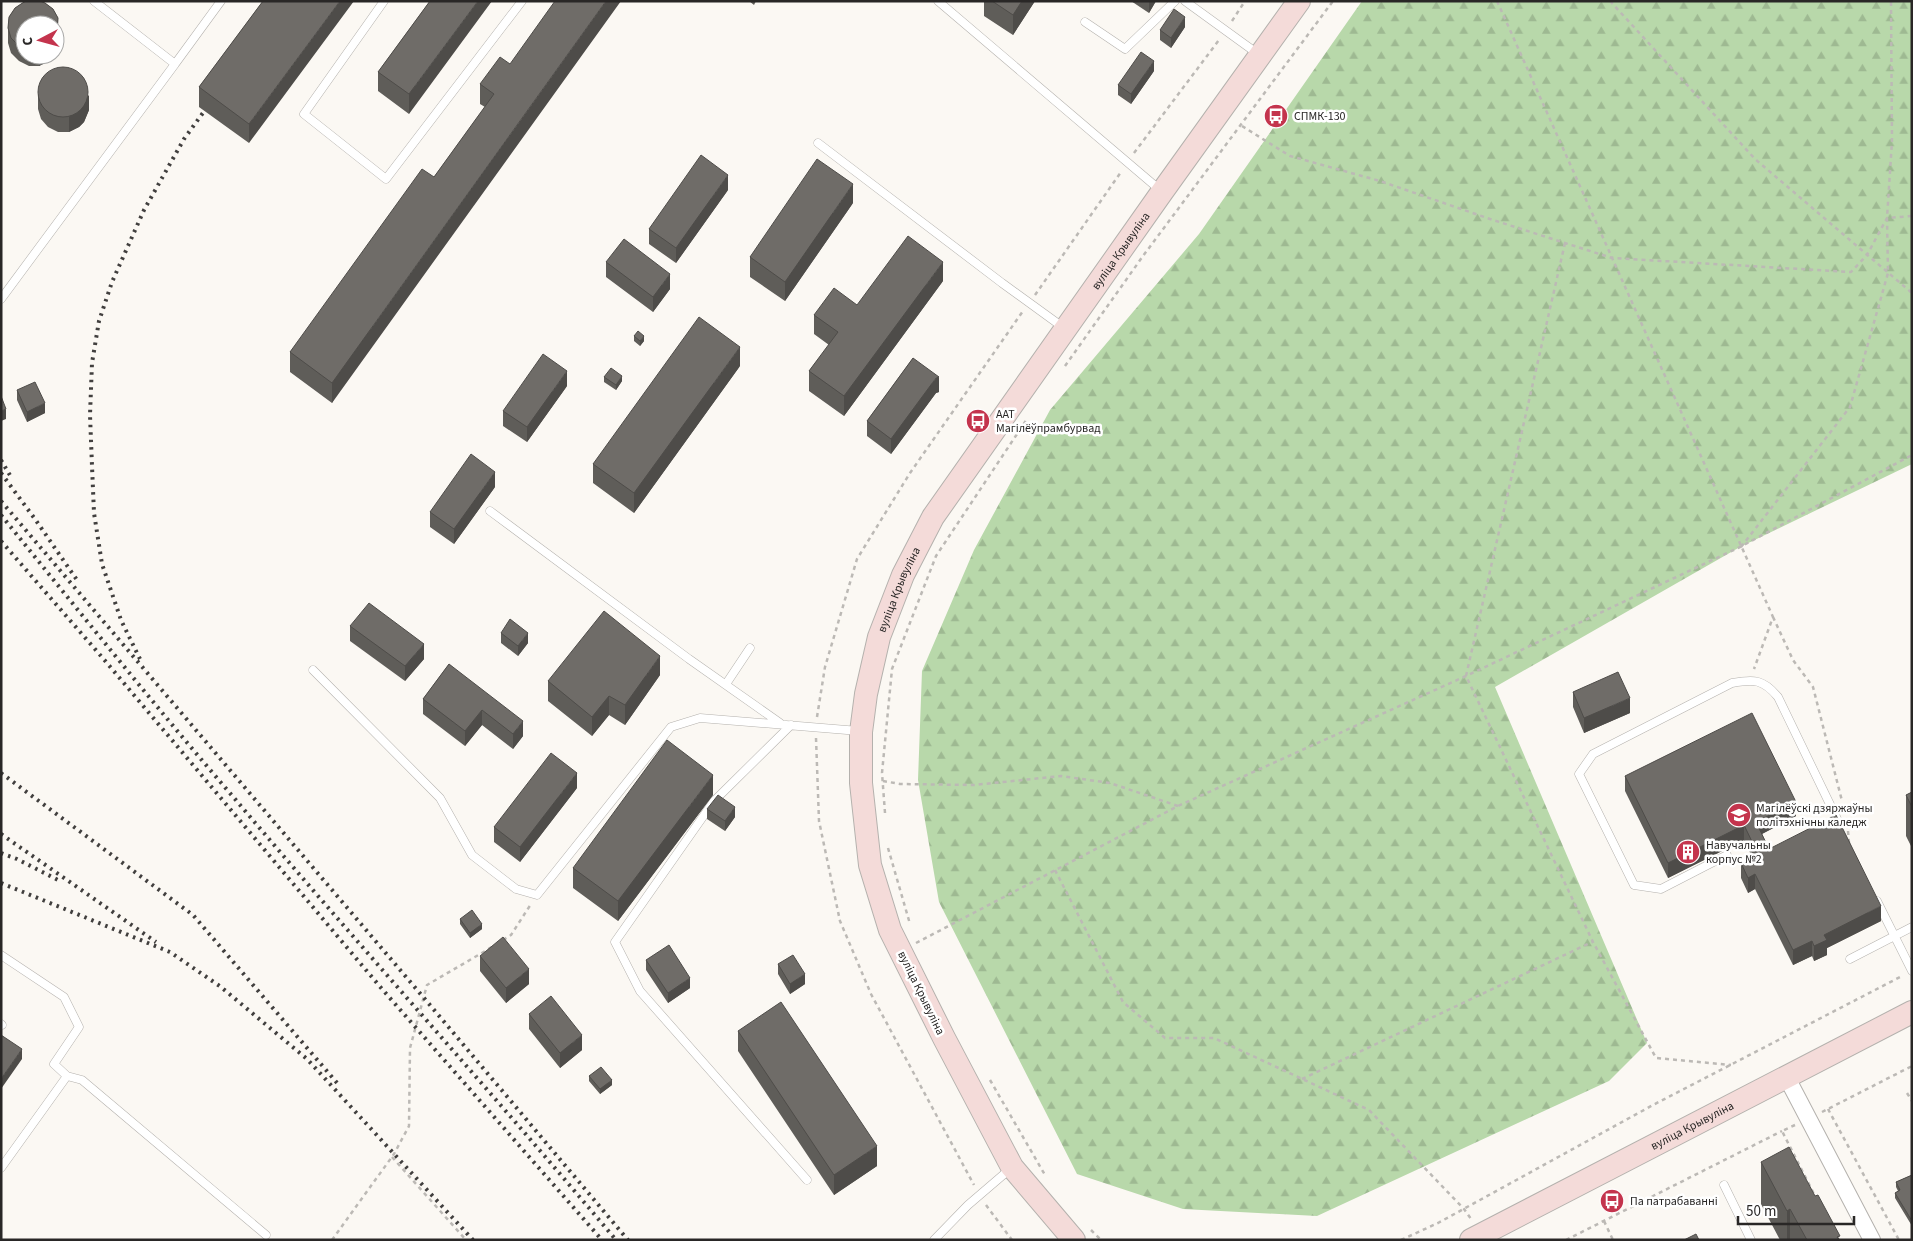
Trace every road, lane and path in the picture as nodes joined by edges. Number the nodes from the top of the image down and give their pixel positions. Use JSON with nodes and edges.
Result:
{"nodes":[{"id":1,"x":94,"y":1,"type":"edge"},
{"id":2,"x":221,"y":1,"type":"edge"},
{"id":3,"x":384,"y":1,"type":"edge"},
{"id":4,"x":522,"y":1,"type":"edge"},
{"id":5,"x":938,"y":1,"type":"edge"},
{"id":6,"x":1175,"y":1,"type":"edge"},
{"id":7,"x":1185,"y":1,"type":"edge"},
{"id":8,"x":1245,"y":1,"type":"edge"},
{"id":9,"x":1298,"y":1,"type":"edge"},
{"id":10,"x":1333,"y":1,"type":"edge"},
{"id":11,"x":1497,"y":1,"type":"edge"},
{"id":12,"x":1610,"y":1,"type":"edge"},
{"id":13,"x":1891,"y":1,"type":"edge"},
{"id":14,"x":1085,"y":22,"type":"dead end"},
{"id":15,"x":1226,"y":31,"type":"junction"},
{"id":16,"x":1260,"y":55,"type":"junction"},
{"id":17,"x":175,"y":64,"type":"junction"},
{"id":18,"x":1242,"y":126,"type":"junction"},
{"id":19,"x":818,"y":143,"type":"dead end"},
{"id":20,"x":1128,"y":162,"type":"junction"},
{"id":21,"x":1162,"y":192,"type":"junction"},
{"id":22,"x":1912,"y":216,"type":"edge"},
{"id":23,"x":1887,"y":218,"type":"junction"},
{"id":24,"x":1565,"y":243,"type":"junction"},
{"id":25,"x":1867,"y":256,"type":"junction"},
{"id":26,"x":1612,"y":258,"type":"junction"},
{"id":27,"x":1888,"y":273,"type":"junction"},
{"id":28,"x":1912,"y":292,"type":"edge"},
{"id":29,"x":1,"y":299,"type":"edge"},
{"id":30,"x":1030,"y":302,"type":"junction"},
{"id":31,"x":1066,"y":329,"type":"junction"},
{"id":32,"x":1065,"y":366,"type":"dead end"},
{"id":33,"x":1032,"y":412,"type":"dead end"},
{"id":34,"x":1912,"y":456,"type":"edge"},
{"id":35,"x":490,"y":511,"type":"dead end"},
{"id":36,"x":1740,"y":547,"type":"junction"},
{"id":37,"x":1773,"y":617,"type":"junction"},
{"id":38,"x":750,"y":648,"type":"dead end"},
{"id":39,"x":313,"y":670,"type":"dead end"},
{"id":40,"x":1466,"y":676,"type":"junction"},
{"id":41,"x":1750,"y":680,"type":"junction"},
{"id":42,"x":726,"y":684,"type":"junction"},
{"id":43,"x":782,"y":724,"type":"junction"},
{"id":44,"x":792,"y":725,"type":"junction"},
{"id":45,"x":816,"y":728,"type":"junction"},
{"id":46,"x":861,"y":732,"type":"junction"},
{"id":47,"x":882,"y":781,"type":"junction"},
{"id":48,"x":1178,"y":806,"type":"junction"},
{"id":49,"x":1844,"y":808,"type":"dead end"},
{"id":50,"x":885,"y":816,"type":"dead end"},
{"id":51,"x":1848,"y":826,"type":"dead end"},
{"id":52,"x":887,"y":842,"type":"dead end"},
{"id":53,"x":1849,"y":843,"type":"joint"},
{"id":54,"x":1727,"y":855,"type":"dead end"},
{"id":55,"x":1055,"y":870,"type":"junction"},
{"id":56,"x":1874,"y":894,"type":"edge"},
{"id":57,"x":537,"y":895,"type":"junction"},
{"id":58,"x":910,"y":925,"type":"dead end"},
{"id":59,"x":1912,"y":928,"type":"edge"},
{"id":60,"x":1895,"y":937,"type":"junction"},
{"id":61,"x":502,"y":940,"type":"edge"},
{"id":62,"x":1593,"y":942,"type":"junction"},
{"id":63,"x":915,"y":943,"type":"dead end"},
{"id":64,"x":494,"y":945,"type":"edge"},
{"id":65,"x":1,"y":955,"type":"edge"},
{"id":66,"x":1850,"y":959,"type":"dead end"},
{"id":67,"x":1912,"y":970,"type":"edge"},
{"id":68,"x":1912,"y":1012,"type":"edge"},
{"id":69,"x":1731,"y":1065,"type":"junction"},
{"id":70,"x":986,"y":1075,"type":"dead end"},
{"id":71,"x":67,"y":1076,"type":"junction"},
{"id":72,"x":1786,"y":1076,"type":"junction"},
{"id":73,"x":1302,"y":1079,"type":"junction"},
{"id":74,"x":1907,"y":1093,"type":"dead end"},
{"id":75,"x":1912,"y":1102,"type":"edge"},
{"id":76,"x":1828,"y":1108,"type":"dead end"},
{"id":77,"x":1782,"y":1131,"type":"dead end"},
{"id":78,"x":392,"y":1157,"type":"junction"},
{"id":79,"x":1,"y":1168,"type":"edge"},
{"id":80,"x":1012,"y":1168,"type":"junction"},
{"id":81,"x":1046,"y":1176,"type":"dead end"},
{"id":82,"x":808,"y":1180,"type":"dead end"},
{"id":83,"x":1724,"y":1185,"type":"dead end"},
{"id":84,"x":980,"y":1196,"type":"junction"},
{"id":85,"x":1464,"y":1209,"type":"junction"},
{"id":86,"x":1604,"y":1221,"type":"junction"},
{"id":87,"x":1081,"y":1233,"type":"edge"},
{"id":88,"x":266,"y":1235,"type":"dead end"},
{"id":89,"x":1479,"y":1238,"type":"edge"},
{"id":90,"x":332,"y":1240,"type":"edge"},
{"id":91,"x":466,"y":1240,"type":"edge"},
{"id":92,"x":934,"y":1240,"type":"edge"},
{"id":93,"x":1012,"y":1240,"type":"edge"},
{"id":94,"x":1101,"y":1240,"type":"edge"},
{"id":95,"x":1401,"y":1240,"type":"edge"},
{"id":96,"x":1566,"y":1240,"type":"edge"},
{"id":97,"x":1614,"y":1240,"type":"edge"},
{"id":98,"x":1751,"y":1240,"type":"edge"},
{"id":99,"x":1872,"y":1240,"type":"edge"},
{"id":100,"x":1899,"y":1240,"type":"edge"}],
"edges":[{"from":1,"to":17,"type":"lane"},
{"from":2,"to":17,"type":"lane"},
{"from":3,"to":4,"type":"lane"},
{"from":5,"to":20,"type":"lane"},
{"from":6,"to":14,"type":"lane"},
{"from":7,"to":15,"type":"lane"},
{"from":8,"to":15,"type":"path"},
{"from":9,"to":16,"type":"main road","name":"вуліца Крывуліна"},
{"from":10,"to":18,"type":"path"},
{"from":11,"to":26,"type":"path"},
{"from":12,"to":25,"type":"path"},
{"from":13,"to":23,"type":"path"},
{"from":15,"to":16,"type":"lane"},
{"from":15,"to":20,"type":"path"},
{"from":16,"to":21,"type":"main road","name":"вуліца Крывуліна"},
{"from":17,"to":29,"type":"lane"},
{"from":18,"to":24,"type":"path"},
{"from":18,"to":32,"type":"path"},
{"from":19,"to":30,"type":"lane"},
{"from":20,"to":21,"type":"lane"},
{"from":20,"to":30,"type":"path"},
{"from":21,"to":31,"type":"main road","name":"вуліца Крывуліна"},
{"from":22,"to":23,"type":"path"},
{"from":23,"to":25,"type":"path"},
{"from":23,"to":27,"type":"path"},
{"from":24,"to":26,"type":"path"},
{"from":24,"to":40,"type":"path"},
{"from":25,"to":26,"type":"path"},
{"from":25,"to":27,"type":"path"},
{"from":26,"to":36,"type":"path"},
{"from":27,"to":28,"type":"path"},
{"from":27,"to":36,"type":"path"},
{"from":30,"to":31,"type":"lane"},
{"from":30,"to":45,"type":"path"},
{"from":31,"to":46,"type":"main road","name":"вуліца Крывуліна"},
{"from":33,"to":47,"type":"path"},
{"from":34,"to":36,"type":"path"},
{"from":35,"to":42,"type":"lane"},
{"from":36,"to":37,"type":"path"},
{"from":36,"to":40,"type":"path"},
{"from":37,"to":41,"type":"path"},
{"from":37,"to":49,"type":"path"},
{"from":38,"to":42,"type":"lane"},
{"from":39,"to":57,"type":"lane"},
{"from":40,"to":48,"type":"path"},
{"from":40,"to":62,"type":"path"},
{"from":41,"to":53,"type":"lane"},
{"from":41,"to":54,"type":"lane"},
{"from":42,"to":43,"type":"lane"},
{"from":43,"to":44,"type":"lane"},
{"from":43,"to":57,"type":"lane"},
{"from":44,"to":45,"type":"lane"},
{"from":44,"to":82,"type":"lane"},
{"from":45,"to":46,"type":"lane"},
{"from":45,"to":84,"type":"path"},
{"from":46,"to":80,"type":"main road","name":"вуліца Крывуліна"},
{"from":47,"to":48,"type":"path"},
{"from":47,"to":50,"type":"path"},
{"from":48,"to":55,"type":"path"},
{"from":51,"to":53,"type":"path"},
{"from":52,"to":58,"type":"path"},
{"from":55,"to":63,"type":"path"},
{"from":55,"to":73,"type":"path"},
{"from":56,"to":60,"type":"lane"},
{"from":57,"to":61,"type":"path"},
{"from":59,"to":60,"type":"lane"},
{"from":60,"to":66,"type":"lane"},
{"from":60,"to":67,"type":"lane"},
{"from":62,"to":69,"type":"path"},
{"from":62,"to":73,"type":"path"},
{"from":64,"to":78,"type":"path"},
{"from":65,"to":71,"type":"lane"},
{"from":67,"to":69,"type":"path"},
{"from":68,"to":72,"type":"main road","name":"вуліца Крывуліна"},
{"from":69,"to":85,"type":"path"},
{"from":70,"to":81,"type":"path"},
{"from":71,"to":79,"type":"lane"},
{"from":71,"to":88,"type":"lane"},
{"from":72,"to":89,"type":"main road","name":"вуліца Крывуліна"},
{"from":72,"to":99,"type":"street"},
{"from":73,"to":85,"type":"path"},
{"from":74,"to":75,"type":"path"},
{"from":76,"to":100,"type":"path"},
{"from":77,"to":86,"type":"path"},
{"from":78,"to":90,"type":"path"},
{"from":78,"to":91,"type":"path"},
{"from":80,"to":84,"type":"lane"},
{"from":80,"to":87,"type":"main road","name":"вуліца Крывуліна"},
{"from":83,"to":98,"type":"lane"},
{"from":84,"to":92,"type":"lane"},
{"from":84,"to":93,"type":"path"},
{"from":85,"to":89,"type":"path"},
{"from":85,"to":95,"type":"path"},
{"from":86,"to":96,"type":"path"},
{"from":86,"to":97,"type":"path"},
{"from":87,"to":94,"type":"path"}]}
